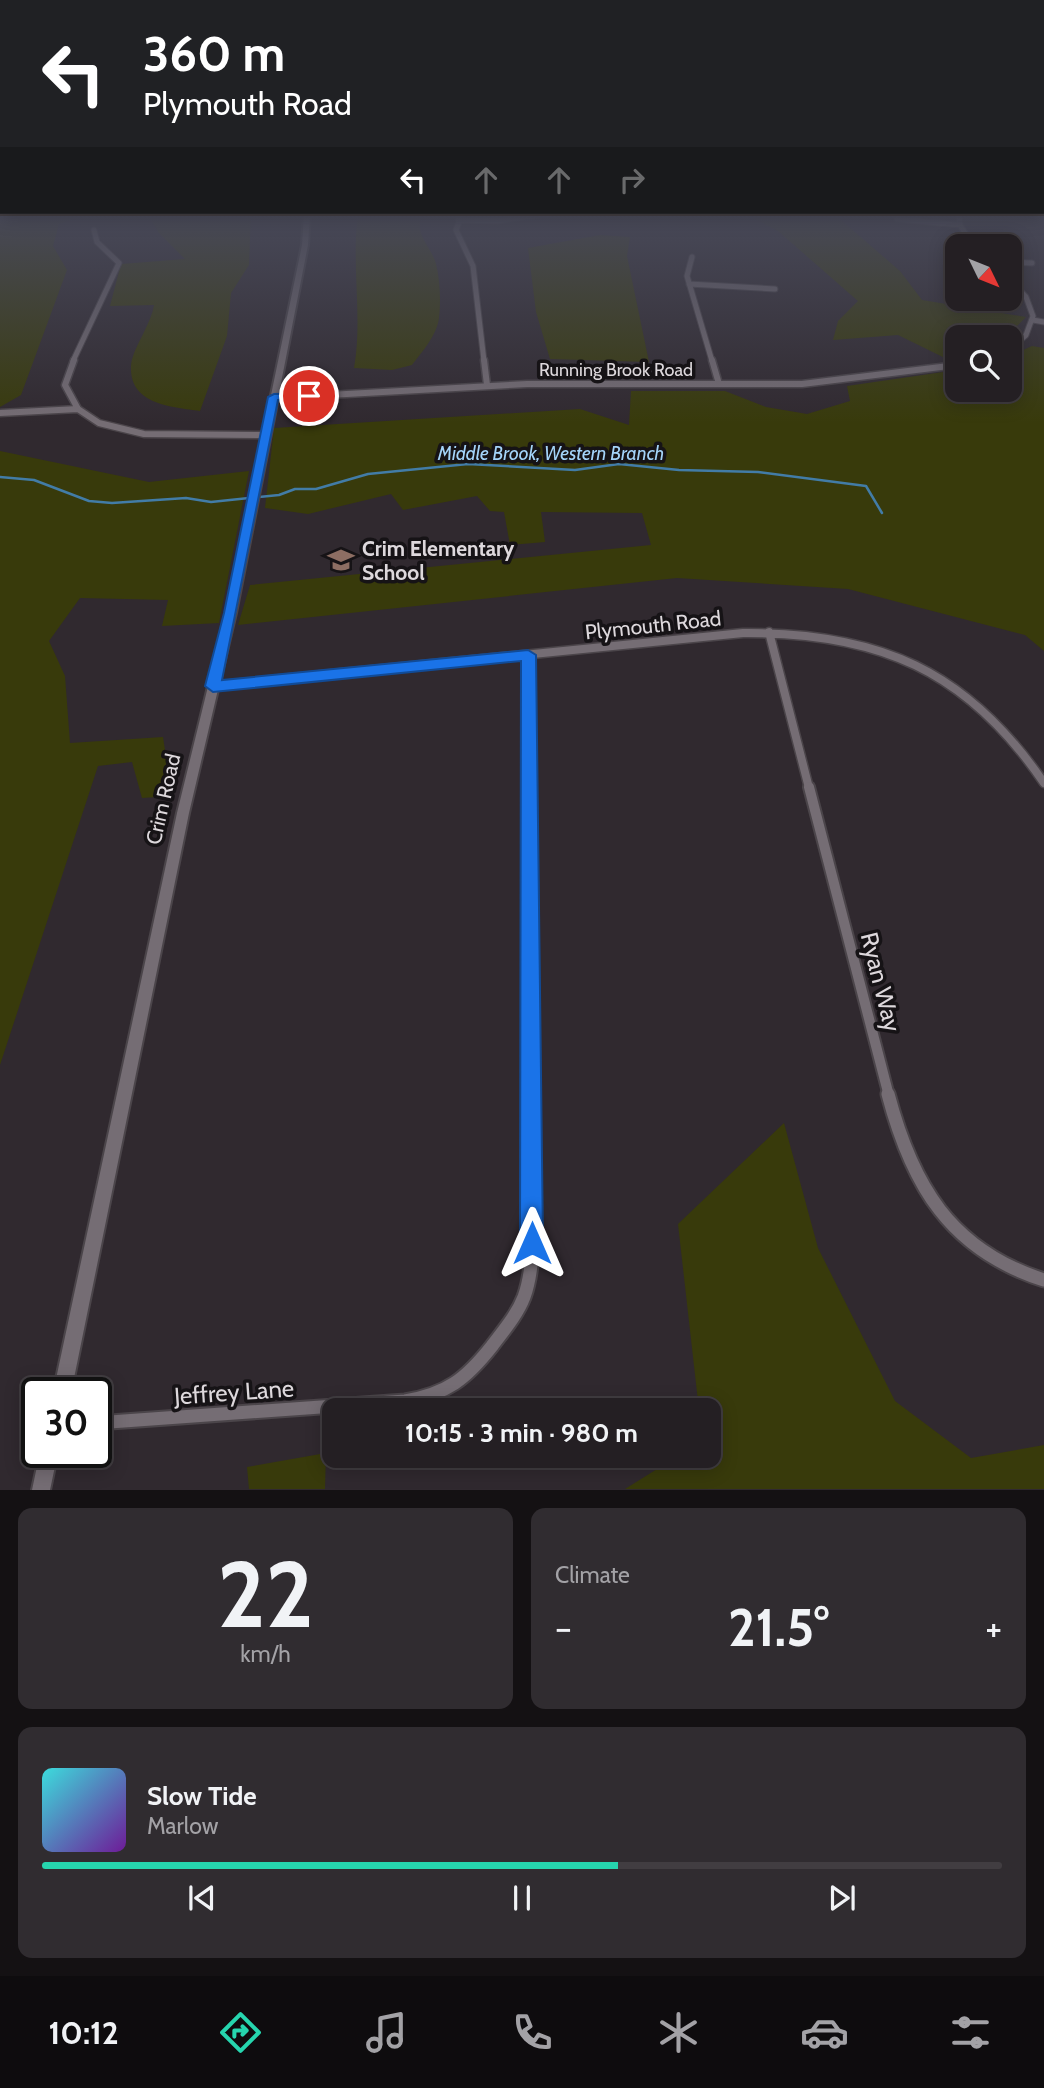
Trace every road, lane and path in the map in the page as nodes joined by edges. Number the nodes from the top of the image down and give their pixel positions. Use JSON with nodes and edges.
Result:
{"nodes":[{"id":1,"x":109,"y":284,"type":"edge"},
{"id":2,"x":297,"y":284,"type":"edge"},
{"id":3,"x":475,"y":284,"type":"edge"},
{"id":4,"x":689,"y":284,"type":"joint"},
{"id":5,"x":775,"y":289,"type":"dead end"},
{"id":6,"x":1022,"y":295,"type":"edge"},
{"id":7,"x":1033,"y":320,"type":"junction"},
{"id":8,"x":1044,"y":322,"type":"edge"},
{"id":9,"x":1022,"y":338,"type":"edge"},
{"id":10,"x":945,"y":366,"type":"edge"},
{"id":11,"x":719,"y":384,"type":"junction"},
{"id":12,"x":488,"y":385,"type":"junction"},
{"id":13,"x":274,"y":397,"type":"junction"},
{"id":14,"x":78,"y":409,"type":"junction"},
{"id":15,"x":0,"y":413,"type":"edge"},
{"id":16,"x":265,"y":435,"type":"junction"},
{"id":17,"x":769,"y":632,"type":"junction"},
{"id":18,"x":528,"y":655,"type":"junction"},
{"id":19,"x":213,"y":686,"type":"junction"},
{"id":20,"x":1044,"y":783,"type":"edge"},
{"id":21,"x":1044,"y":1280,"type":"edge"},
{"id":22,"x":65,"y":1377,"type":"edge"},
{"id":23,"x":112,"y":1422,"type":"edge"},
{"id":24,"x":46,"y":1468,"type":"edge"},
{"id":25,"x":41,"y":1489,"type":"edge"}],
"edges":[{"from":1,"to":14,"type":"street"},
{"from":2,"to":13,"type":"street","name":"Crim Road"},
{"from":3,"to":12,"type":"street"},
{"from":4,"to":5,"type":"street"},
{"from":4,"to":11,"type":"street"},
{"from":6,"to":7,"type":"street"},
{"from":7,"to":8,"type":"street"},
{"from":7,"to":9,"type":"street"},
{"from":10,"to":11,"type":"street","name":"Running Brook Road"},
{"from":11,"to":12,"type":"street","name":"Running Brook Road"},
{"from":12,"to":13,"type":"street","name":"Running Brook Road"},
{"from":13,"to":16,"type":"street","name":"Crim Road"},
{"from":14,"to":15,"type":"street"},
{"from":14,"to":16,"type":"street"},
{"from":16,"to":19,"type":"street","name":"Crim Road"},
{"from":17,"to":18,"type":"street","name":"Plymouth Road"},
{"from":17,"to":20,"type":"street","name":"Plymouth Road"},
{"from":17,"to":21,"type":"street","name":"Ryan Way"},
{"from":18,"to":19,"type":"street","name":"Plymouth Road"},
{"from":18,"to":23,"type":"street","name":"Jeffrey Lane"},
{"from":19,"to":22,"type":"street","name":"Crim Road"},
{"from":24,"to":25,"type":"street"}]}
